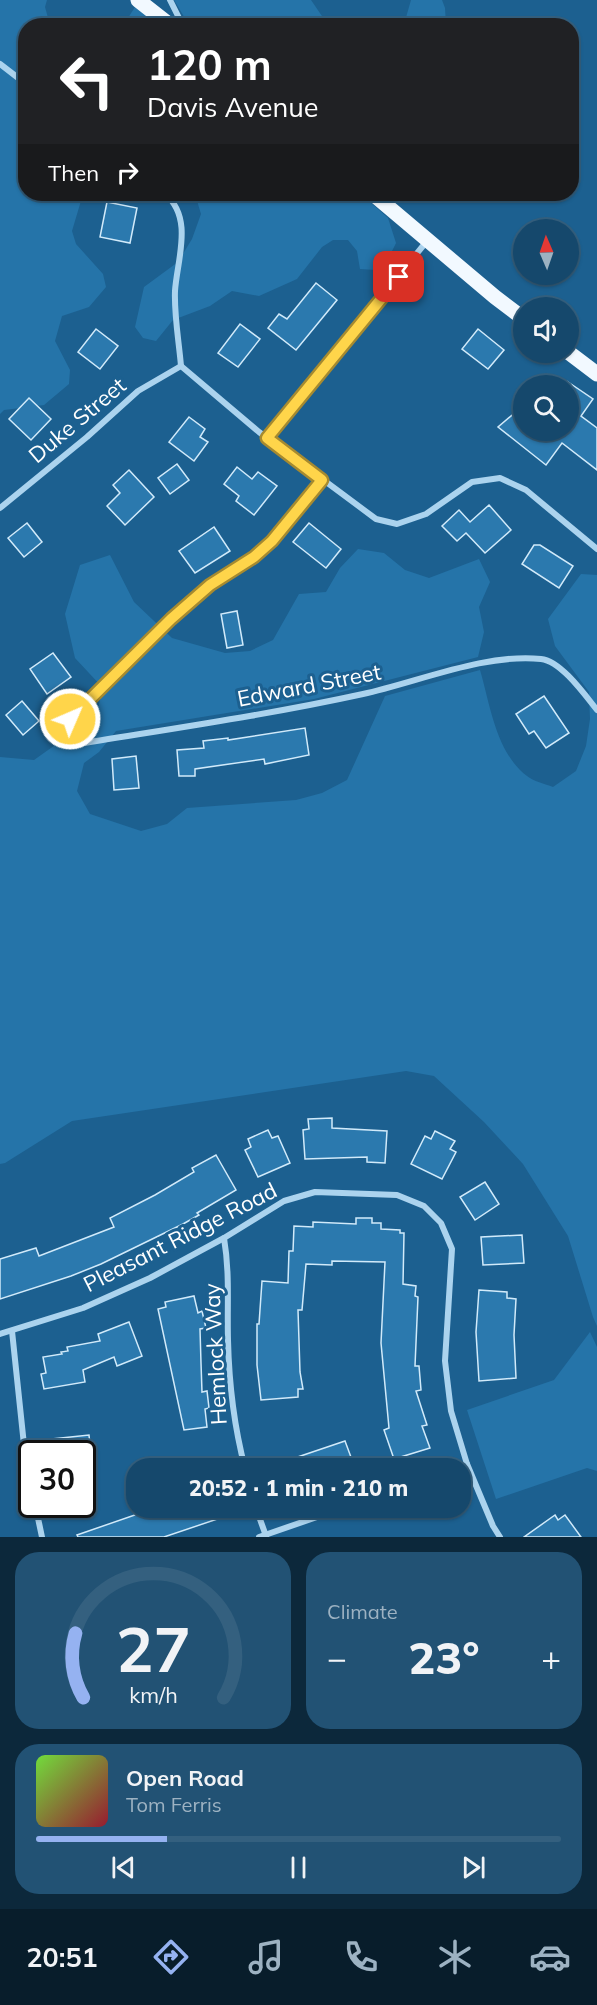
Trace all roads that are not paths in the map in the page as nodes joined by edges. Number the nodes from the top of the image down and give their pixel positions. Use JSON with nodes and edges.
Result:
{"nodes":[{"id":1,"x":138,"y":0,"type":"edge"},
{"id":2,"x":170,"y":0,"type":"edge"},
{"id":3,"x":161,"y":18,"type":"edge"},
{"id":4,"x":179,"y":18,"type":"edge"},
{"id":5,"x":0,"y":64,"type":"edge"},
{"id":6,"x":18,"y":78,"type":"edge"},
{"id":7,"x":172,"y":201,"type":"edge"},
{"id":8,"x":381,"y":201,"type":"edge"},
{"id":9,"x":428,"y":241,"type":"junction"},
{"id":10,"x":513,"y":310,"type":"edge"},
{"id":11,"x":579,"y":360,"type":"edge"},
{"id":12,"x":181,"y":366,"type":"junction"},
{"id":13,"x":597,"y":374,"type":"edge"},
{"id":14,"x":267,"y":438,"type":"junction"},
{"id":15,"x":322,"y":480,"type":"junction"},
{"id":16,"x":0,"y":508,"type":"edge"},
{"id":17,"x":597,"y":549,"type":"edge"},
{"id":18,"x":597,"y":710,"type":"edge"},
{"id":19,"x":224,"y":1238,"type":"junction"},
{"id":20,"x":12,"y":1331,"type":"junction"},
{"id":21,"x":0,"y":1334,"type":"edge"},
{"id":22,"x":23,"y":1440,"type":"edge"},
{"id":23,"x":242,"y":1458,"type":"edge"},
{"id":24,"x":465,"y":1458,"type":"edge"},
{"id":25,"x":471,"y":1473,"type":"edge"},
{"id":26,"x":38,"y":1518,"type":"edge"},
{"id":27,"x":259,"y":1518,"type":"edge"},
{"id":28,"x":315,"y":1518,"type":"edge"},
{"id":29,"x":264,"y":1536,"type":"edge"},
{"id":30,"x":42,"y":1537,"type":"edge"},
{"id":31,"x":500,"y":1537,"type":"edge"}],
"edges":[{"from":1,"to":3,"type":"main road"},
{"from":2,"to":4,"type":"street"},
{"from":5,"to":6,"type":"street"},
{"from":7,"to":12,"type":"street"},
{"from":8,"to":9,"type":"main road"},
{"from":9,"to":10,"type":"main road"},
{"from":9,"to":14,"type":"street"},
{"from":11,"to":13,"type":"main road"},
{"from":12,"to":14,"type":"street"},
{"from":12,"to":16,"type":"street","name":"Duke Street"},
{"from":14,"to":15,"type":"street"},
{"from":15,"to":17,"type":"street"},
{"from":15,"to":18,"type":"street","name":"Edward Street"},
{"from":19,"to":20,"type":"street","name":"Pleasant Ridge Road"},
{"from":19,"to":23,"type":"street","name":"Hemlock Way"},
{"from":19,"to":24,"type":"street","name":"Pleasant Ridge Road"},
{"from":20,"to":21,"type":"street","name":"Pleasant Ridge Road"},
{"from":20,"to":22,"type":"street"},
{"from":25,"to":31,"type":"street","name":"Pleasant Ridge Road"},
{"from":26,"to":30,"type":"street"},
{"from":27,"to":29,"type":"street"},
{"from":28,"to":29,"type":"street"}]}
